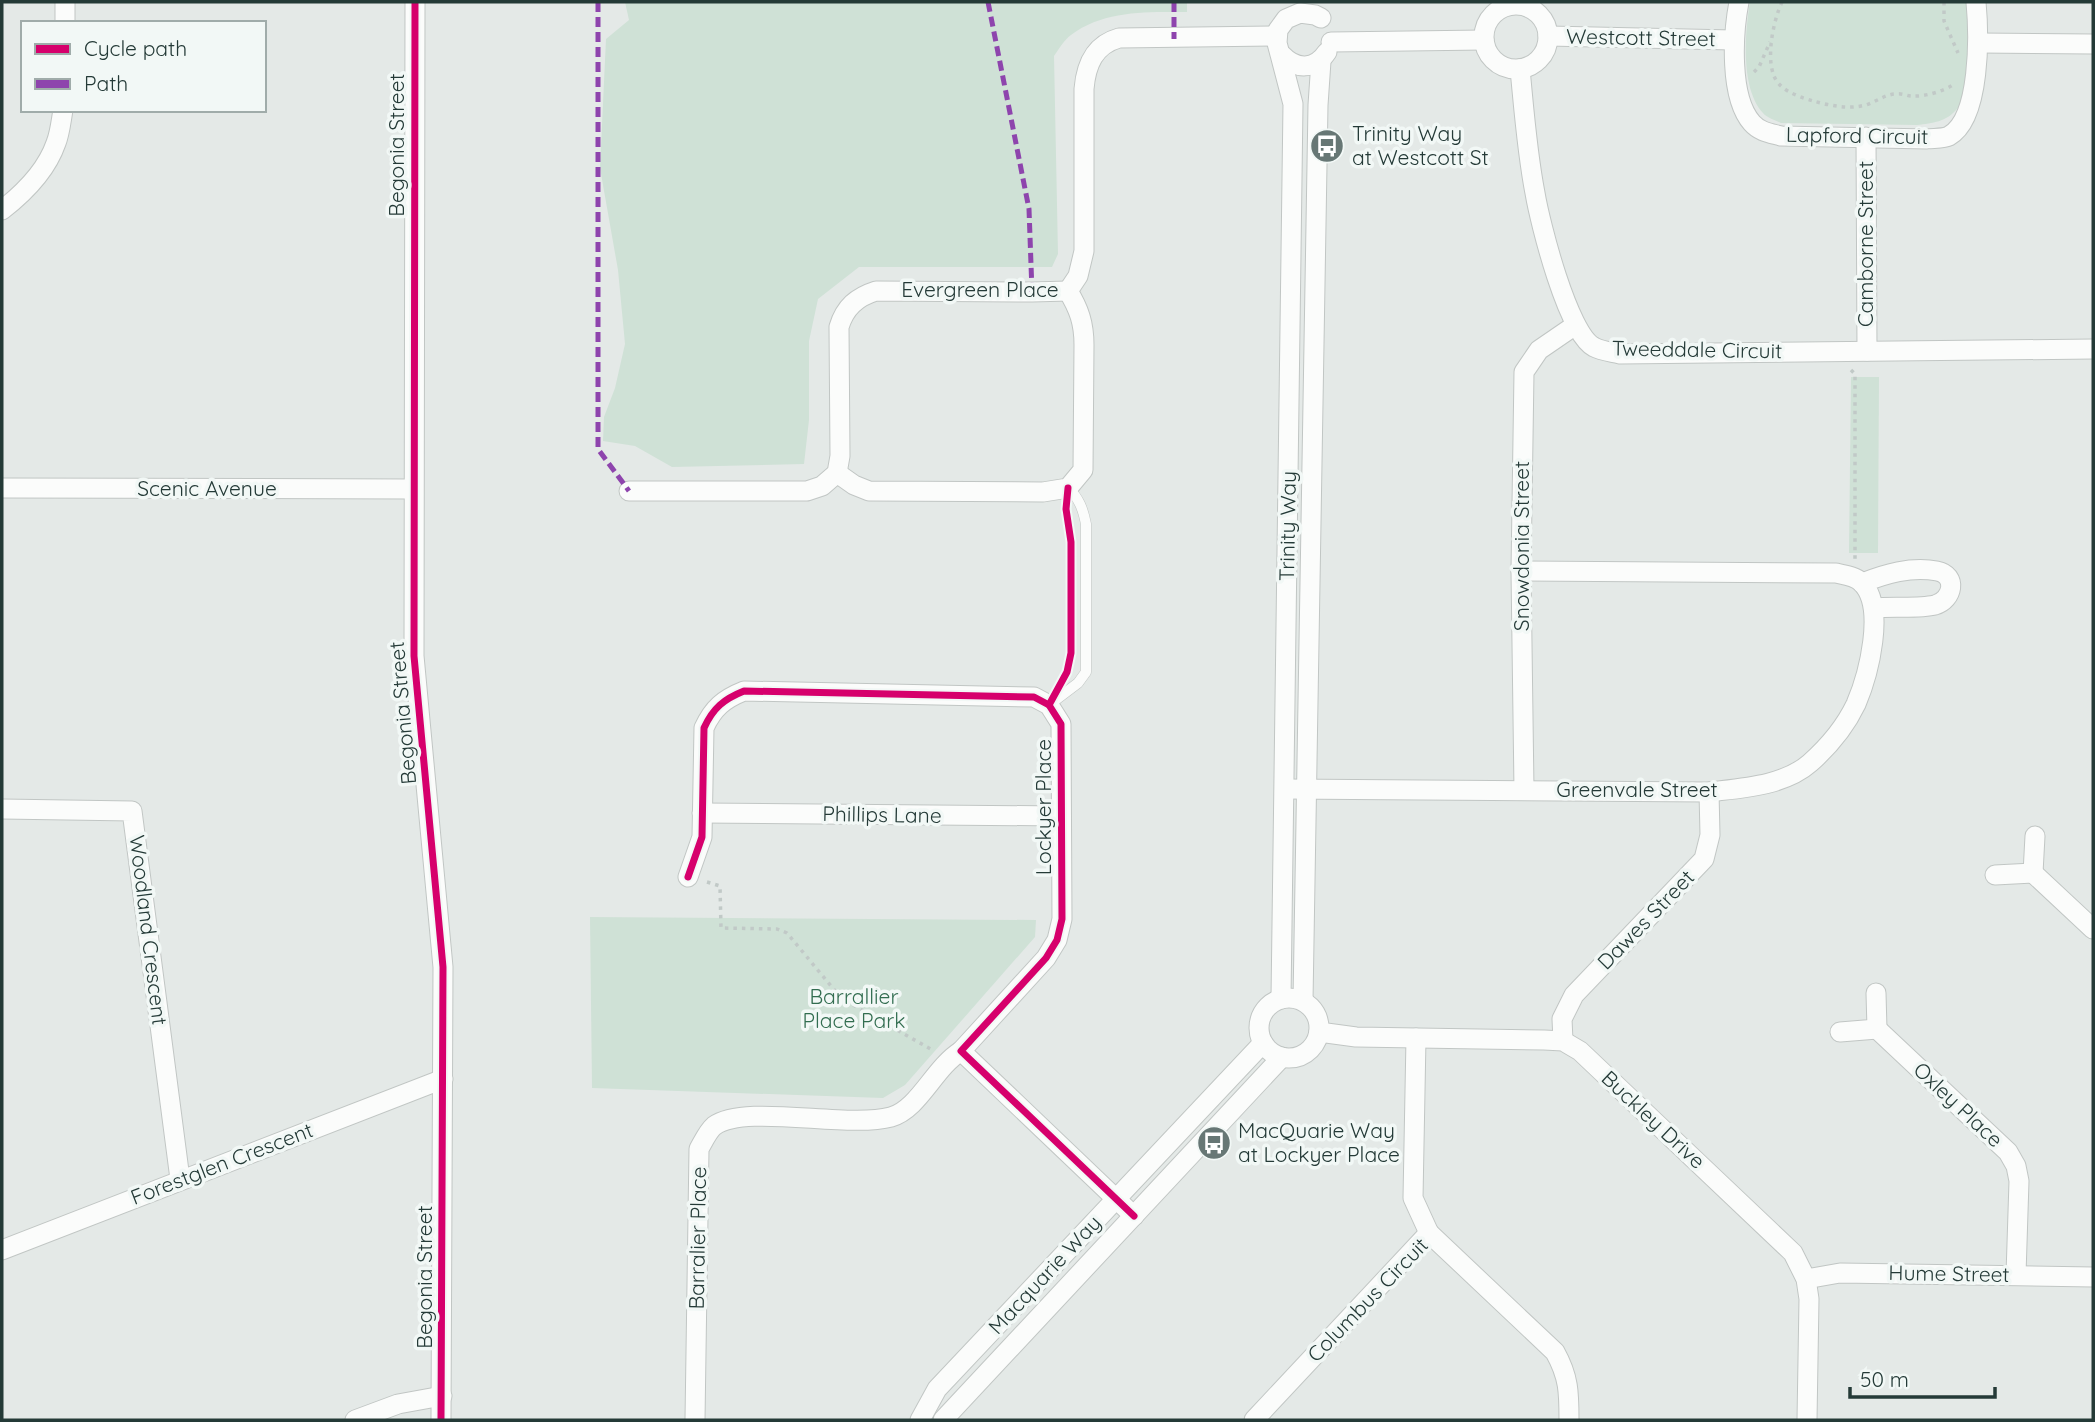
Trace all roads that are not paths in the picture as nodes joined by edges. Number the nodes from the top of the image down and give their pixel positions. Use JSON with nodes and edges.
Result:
{"nodes":[{"id":1,"x":65,"y":2,"type":"edge"},
{"id":2,"x":415,"y":2,"type":"edge"},
{"id":3,"x":1739,"y":2,"type":"edge"},
{"id":4,"x":1976,"y":2,"type":"edge"},
{"id":5,"x":1520,"y":3,"type":"edge"},
{"id":6,"x":1286,"y":10,"type":"edge"},
{"id":7,"x":1319,"y":10,"type":"edge"},
{"id":8,"x":65,"y":21,"type":"edge"},
{"id":9,"x":1548,"y":36,"type":"junction"},
{"id":10,"x":1484,"y":40,"type":"junction"},
{"id":11,"x":1733,"y":40,"type":"junction"},
{"id":12,"x":1331,"y":42,"type":"junction"},
{"id":13,"x":1979,"y":43,"type":"junction"},
{"id":14,"x":2093,"y":44,"type":"edge"},
{"id":15,"x":1279,"y":46,"type":"junction"},
{"id":16,"x":1321,"y":61,"type":"junction"},
{"id":17,"x":1520,"y":69,"type":"junction"},
{"id":18,"x":63,"y":112,"type":"edge"},
{"id":19,"x":1866,"y":137,"type":"junction"},
{"id":20,"x":2,"y":210,"type":"edge"},
{"id":21,"x":1068,"y":291,"type":"junction"},
{"id":22,"x":1574,"y":326,"type":"junction"},
{"id":23,"x":2093,"y":349,"type":"edge"},
{"id":24,"x":1867,"y":351,"type":"junction"},
{"id":25,"x":837,"y":473,"type":"junction"},
{"id":26,"x":2,"y":488,"type":"edge"},
{"id":27,"x":1068,"y":488,"type":"junction"},
{"id":28,"x":413,"y":489,"type":"junction"},
{"id":29,"x":629,"y":491,"type":"dead end"},
{"id":30,"x":1521,"y":571,"type":"junction"},
{"id":31,"x":1858,"y":580,"type":"junction"},
{"id":32,"x":1874,"y":608,"type":"junction"},
{"id":33,"x":1049,"y":705,"type":"junction"},
{"id":34,"x":1285,"y":789,"type":"junction"},
{"id":35,"x":1308,"y":790,"type":"junction"},
{"id":36,"x":1524,"y":790,"type":"junction"},
{"id":37,"x":1709,"y":792,"type":"junction"},
{"id":38,"x":2,"y":809,"type":"edge"},
{"id":39,"x":702,"y":813,"type":"junction"},
{"id":40,"x":1061,"y":816,"type":"junction"},
{"id":41,"x":2035,"y":836,"type":"dead end"},
{"id":42,"x":2033,"y":873,"type":"junction"},
{"id":43,"x":1995,"y":875,"type":"dead end"},
{"id":44,"x":688,"y":877,"type":"road end"},
{"id":45,"x":2093,"y":929,"type":"edge"},
{"id":46,"x":1876,"y":993,"type":"dead end"},
{"id":47,"x":1281,"y":999,"type":"junction"},
{"id":48,"x":1303,"y":1001,"type":"junction"},
{"id":49,"x":1877,"y":1029,"type":"junction"},
{"id":50,"x":1319,"y":1032,"type":"junction"},
{"id":51,"x":1840,"y":1032,"type":"dead end"},
{"id":52,"x":1416,"y":1038,"type":"junction"},
{"id":53,"x":1563,"y":1041,"type":"junction"},
{"id":54,"x":1263,"y":1043,"type":"junction"},
{"id":55,"x":954,"y":1056,"type":"junction"},
{"id":56,"x":1282,"y":1057,"type":"junction"},
{"id":57,"x":443,"y":1079,"type":"junction"},
{"id":58,"x":180,"y":1180,"type":"junction"},
{"id":59,"x":1116,"y":1199,"type":"junction"},
{"id":60,"x":1134,"y":1216,"type":"junction"},
{"id":61,"x":1429,"y":1233,"type":"junction"},
{"id":62,"x":2,"y":1250,"type":"edge"},
{"id":63,"x":2016,"y":1275,"type":"junction"},
{"id":64,"x":2093,"y":1276,"type":"edge"},
{"id":65,"x":1806,"y":1279,"type":"junction"},
{"id":66,"x":442,"y":1396,"type":"junction"},
{"id":67,"x":355,"y":1420,"type":"edge"},
{"id":68,"x":441,"y":1420,"type":"edge"},
{"id":69,"x":695,"y":1420,"type":"edge"},
{"id":70,"x":920,"y":1420,"type":"edge"},
{"id":71,"x":943,"y":1420,"type":"edge"},
{"id":72,"x":1254,"y":1420,"type":"edge"},
{"id":73,"x":1569,"y":1420,"type":"edge"},
{"id":74,"x":1807,"y":1420,"type":"edge"}],
"edges":[{"from":1,"to":8,"type":"street"},
{"from":2,"to":28,"type":"street","name":"Begonia Street"},
{"from":3,"to":11,"type":"street","name":"Lapford Circuit"},
{"from":4,"to":13,"type":"street","name":"Lapford Circuit"},
{"from":5,"to":9,"type":"street"},
{"from":5,"to":10,"type":"street"},
{"from":6,"to":7,"type":"street"},
{"from":6,"to":15,"type":"street"},
{"from":7,"to":12,"type":"street"},
{"from":9,"to":11,"type":"street","name":"Westcott Street"},
{"from":9,"to":17,"type":"street"},
{"from":10,"to":12,"type":"street"},
{"from":10,"to":17,"type":"street"},
{"from":11,"to":19,"type":"street","name":"Lapford Circuit"},
{"from":12,"to":16,"type":"street","name":"Trinity Way"},
{"from":13,"to":14,"type":"street"},
{"from":13,"to":19,"type":"street","name":"Lapford Circuit"},
{"from":15,"to":16,"type":"street"},
{"from":15,"to":21,"type":"street","name":"Evergreen Place"},
{"from":15,"to":34,"type":"street","name":"Trinity Way"},
{"from":16,"to":35,"type":"street","name":"Trinity Way"},
{"from":17,"to":22,"type":"street"},
{"from":18,"to":20,"type":"street"},
{"from":19,"to":24,"type":"street","name":"Camborne Street"},
{"from":21,"to":25,"type":"street","name":"Evergreen Place"},
{"from":21,"to":27,"type":"street"},
{"from":22,"to":24,"type":"street","name":"Tweeddale Circuit"},
{"from":22,"to":30,"type":"street","name":"Snowdonia Street"},
{"from":23,"to":24,"type":"street","name":"Tweeddale Circuit"},
{"from":25,"to":27,"type":"street"},
{"from":25,"to":29,"type":"street"},
{"from":26,"to":28,"type":"street","name":"Scenic Avenue"},
{"from":27,"to":33,"type":"lane"},
{"from":28,"to":57,"type":"street","name":"Begonia Street"},
{"from":30,"to":31,"type":"street"},
{"from":30,"to":36,"type":"street","name":"Snowdonia Street"},
{"from":31,"to":32,"type":"street","name":"Greenvale Street"},
{"from":31,"to":32,"type":"street"},
{"from":32,"to":37,"type":"street","name":"Greenvale Street"},
{"from":33,"to":39,"type":"street"},
{"from":33,"to":40,"type":"street","name":"Lockyer Place"},
{"from":34,"to":35,"type":"street","name":"Greenvale Street"},
{"from":34,"to":47,"type":"street","name":"Trinity Way"},
{"from":35,"to":36,"type":"street","name":"Greenvale Street"},
{"from":35,"to":48,"type":"street","name":"Trinity Way"},
{"from":36,"to":37,"type":"street","name":"Greenvale Street"},
{"from":37,"to":53,"type":"street","name":"Dawes Street"},
{"from":38,"to":58,"type":"street","name":"Woodland Crescent"},
{"from":39,"to":40,"type":"street","name":"Phillips Lane"},
{"from":39,"to":44,"type":"street"},
{"from":40,"to":55,"type":"street","name":"Lockyer Place"},
{"from":41,"to":42,"type":"street"},
{"from":42,"to":43,"type":"street"},
{"from":42,"to":45,"type":"street"},
{"from":46,"to":49,"type":"street"},
{"from":47,"to":48,"type":"street"},
{"from":47,"to":54,"type":"street"},
{"from":48,"to":50,"type":"street","name":"Trinity Way"},
{"from":49,"to":51,"type":"street"},
{"from":49,"to":63,"type":"street","name":"Oxley Place"},
{"from":50,"to":52,"type":"street"},
{"from":50,"to":56,"type":"street"},
{"from":52,"to":53,"type":"street"},
{"from":52,"to":61,"type":"street"},
{"from":53,"to":65,"type":"street","name":"Buckley Drive"},
{"from":54,"to":56,"type":"street"},
{"from":54,"to":59,"type":"street","name":"Macquarie Way"},
{"from":55,"to":59,"type":"street"},
{"from":55,"to":69,"type":"street","name":"Barralier Place"},
{"from":56,"to":60,"type":"street","name":"Macquarie Way"},
{"from":57,"to":58,"type":"street","name":"Forestglen Crescent"},
{"from":57,"to":66,"type":"street","name":"Begonia Street"},
{"from":58,"to":62,"type":"street","name":"Forestglen Crescent"},
{"from":59,"to":60,"type":"street"},
{"from":59,"to":70,"type":"street","name":"Macquarie Way"},
{"from":60,"to":71,"type":"street","name":"Macquarie Way"},
{"from":61,"to":72,"type":"street","name":"Columbus Circuit"},
{"from":61,"to":73,"type":"street","name":"Columbus Circuit"},
{"from":63,"to":64,"type":"street","name":"Hume Street"},
{"from":63,"to":65,"type":"street","name":"Hume Street"},
{"from":65,"to":74,"type":"street","name":"Buckley Drive"},
{"from":66,"to":67,"type":"street"},
{"from":66,"to":68,"type":"street","name":"Begonia Street"}]}
